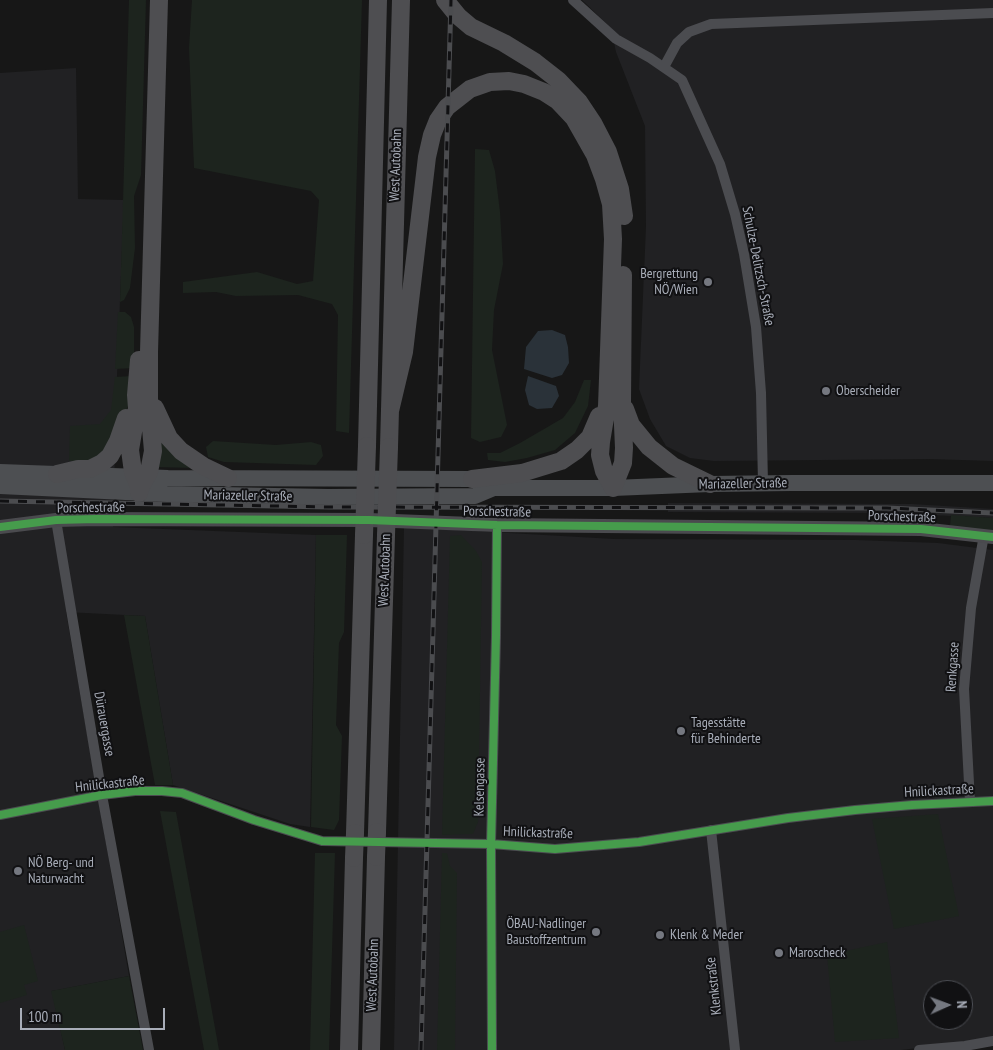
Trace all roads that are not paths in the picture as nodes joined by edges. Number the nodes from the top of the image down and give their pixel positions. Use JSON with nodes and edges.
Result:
{"nodes":[{"id":1,"x":149,"y":0,"type":"edge"},
{"id":2,"x":159,"y":0,"type":"edge"},
{"id":3,"x":378,"y":0,"type":"edge"},
{"id":4,"x":401,"y":0,"type":"edge"},
{"id":5,"x":445,"y":0,"type":"edge"},
{"id":6,"x":573,"y":0,"type":"edge"},
{"id":7,"x":993,"y":13,"type":"edge"},
{"id":8,"x":664,"y":67,"type":"junction"},
{"id":9,"x":607,"y":384,"type":"junction"},
{"id":10,"x":143,"y":393,"type":"junction"},
{"id":11,"x":622,"y":402,"type":"junction"},
{"id":12,"x":390,"y":411,"type":"junction"},
{"id":13,"x":0,"y":472,"type":"edge"},
{"id":14,"x":57,"y":474,"type":"junction"},
{"id":15,"x":228,"y":478,"type":"junction"},
{"id":16,"x":472,"y":479,"type":"junction"},
{"id":17,"x":140,"y":482,"type":"junction"},
{"id":18,"x":764,"y":483,"type":"junction"},
{"id":19,"x":993,"y":483,"type":"edge"},
{"id":20,"x":710,"y":484,"type":"junction"},
{"id":21,"x":0,"y":486,"type":"edge"},
{"id":22,"x":494,"y":488,"type":"junction"},
{"id":23,"x":613,"y":488,"type":"junction"},
{"id":24,"x":56,"y":520,"type":"junction"},
{"id":25,"x":497,"y":525,"type":"junction"},
{"id":26,"x":0,"y":527,"type":"edge"},
{"id":27,"x":989,"y":536,"type":"edge"},
{"id":28,"x":102,"y":795,"type":"junction"},
{"id":29,"x":993,"y":801,"type":"edge"},
{"id":30,"x":970,"y":802,"type":"junction"},
{"id":31,"x":0,"y":814,"type":"edge"},
{"id":32,"x":711,"y":830,"type":"junction"},
{"id":33,"x":491,"y":844,"type":"junction"},
{"id":34,"x":993,"y":1042,"type":"edge"},
{"id":35,"x":149,"y":1050,"type":"edge"},
{"id":36,"x":349,"y":1050,"type":"edge"},
{"id":37,"x":371,"y":1050,"type":"edge"},
{"id":38,"x":492,"y":1050,"type":"edge"},
{"id":39,"x":735,"y":1050,"type":"edge"},
{"id":40,"x":919,"y":1050,"type":"edge"}],
"edges":[{"from":1,"to":10,"type":"highway"},
{"from":2,"to":10,"type":"highway"},
{"from":3,"to":36,"type":"highway","name":"West Autobahn","bridge":true},
{"from":4,"to":12,"type":"highway","name":"West Autobahn"},
{"from":5,"to":11,"type":"highway"},
{"from":6,"to":8,"type":"street","name":"Schulze-Delitzsch-Straße"},
{"from":7,"to":8,"type":"street"},
{"from":8,"to":18,"type":"street","name":"Schulze-Delitzsch-Straße"},
{"from":9,"to":12,"type":"highway"},
{"from":9,"to":16,"type":"highway"},
{"from":9,"to":23,"type":"highway"},
{"from":10,"to":14,"type":"highway"},
{"from":10,"to":15,"type":"highway"},
{"from":10,"to":17,"type":"highway"},
{"from":11,"to":20,"type":"highway"},
{"from":11,"to":23,"type":"highway"},
{"from":12,"to":37,"type":"highway","name":"West Autobahn","bridge":true},
{"from":13,"to":14,"type":"main road","name":"Mariazeller Straße"},
{"from":14,"to":17,"type":"main road","name":"Mariazeller Straße"},
{"from":15,"to":16,"type":"main road","name":"Mariazeller Straße"},
{"from":15,"to":17,"type":"main road","name":"Mariazeller Straße"},
{"from":16,"to":22,"type":"main road","name":"Mariazeller Straße"},
{"from":17,"to":21,"type":"main road","name":"Mariazeller Straße"},
{"from":17,"to":22,"type":"main road","name":"Mariazeller Straße"},
{"from":18,"to":19,"type":"main road","name":"Mariazeller Straße"},
{"from":18,"to":20,"type":"main road","name":"Mariazeller Straße"},
{"from":20,"to":23,"type":"main road","name":"Mariazeller Straße"},
{"from":22,"to":23,"type":"main road","name":"Mariazeller Straße"},
{"from":24,"to":25,"type":"street","name":"Porschestraße"},
{"from":24,"to":26,"type":"street","name":"Porschestraße"},
{"from":24,"to":28,"type":"street","name":"Dürauergasse"},
{"from":25,"to":27,"type":"street","name":"Porschestraße"},
{"from":25,"to":33,"type":"street","name":"Kelsengasse"},
{"from":27,"to":30,"type":"street","name":"Renkgasse"},
{"from":28,"to":31,"type":"street","name":"Hnilickastraße"},
{"from":28,"to":33,"type":"street","name":"Hnilickastraße"},
{"from":28,"to":35,"type":"street","name":"Dürauergasse"},
{"from":29,"to":30,"type":"street","name":"Hnilickastraße"},
{"from":30,"to":32,"type":"street","name":"Hnilickastraße"},
{"from":32,"to":33,"type":"street","name":"Hnilickastraße"},
{"from":32,"to":39,"type":"street","name":"Klenkstraße"},
{"from":33,"to":38,"type":"street","name":"Kelsengasse"},
{"from":34,"to":40,"type":"street"}]}
